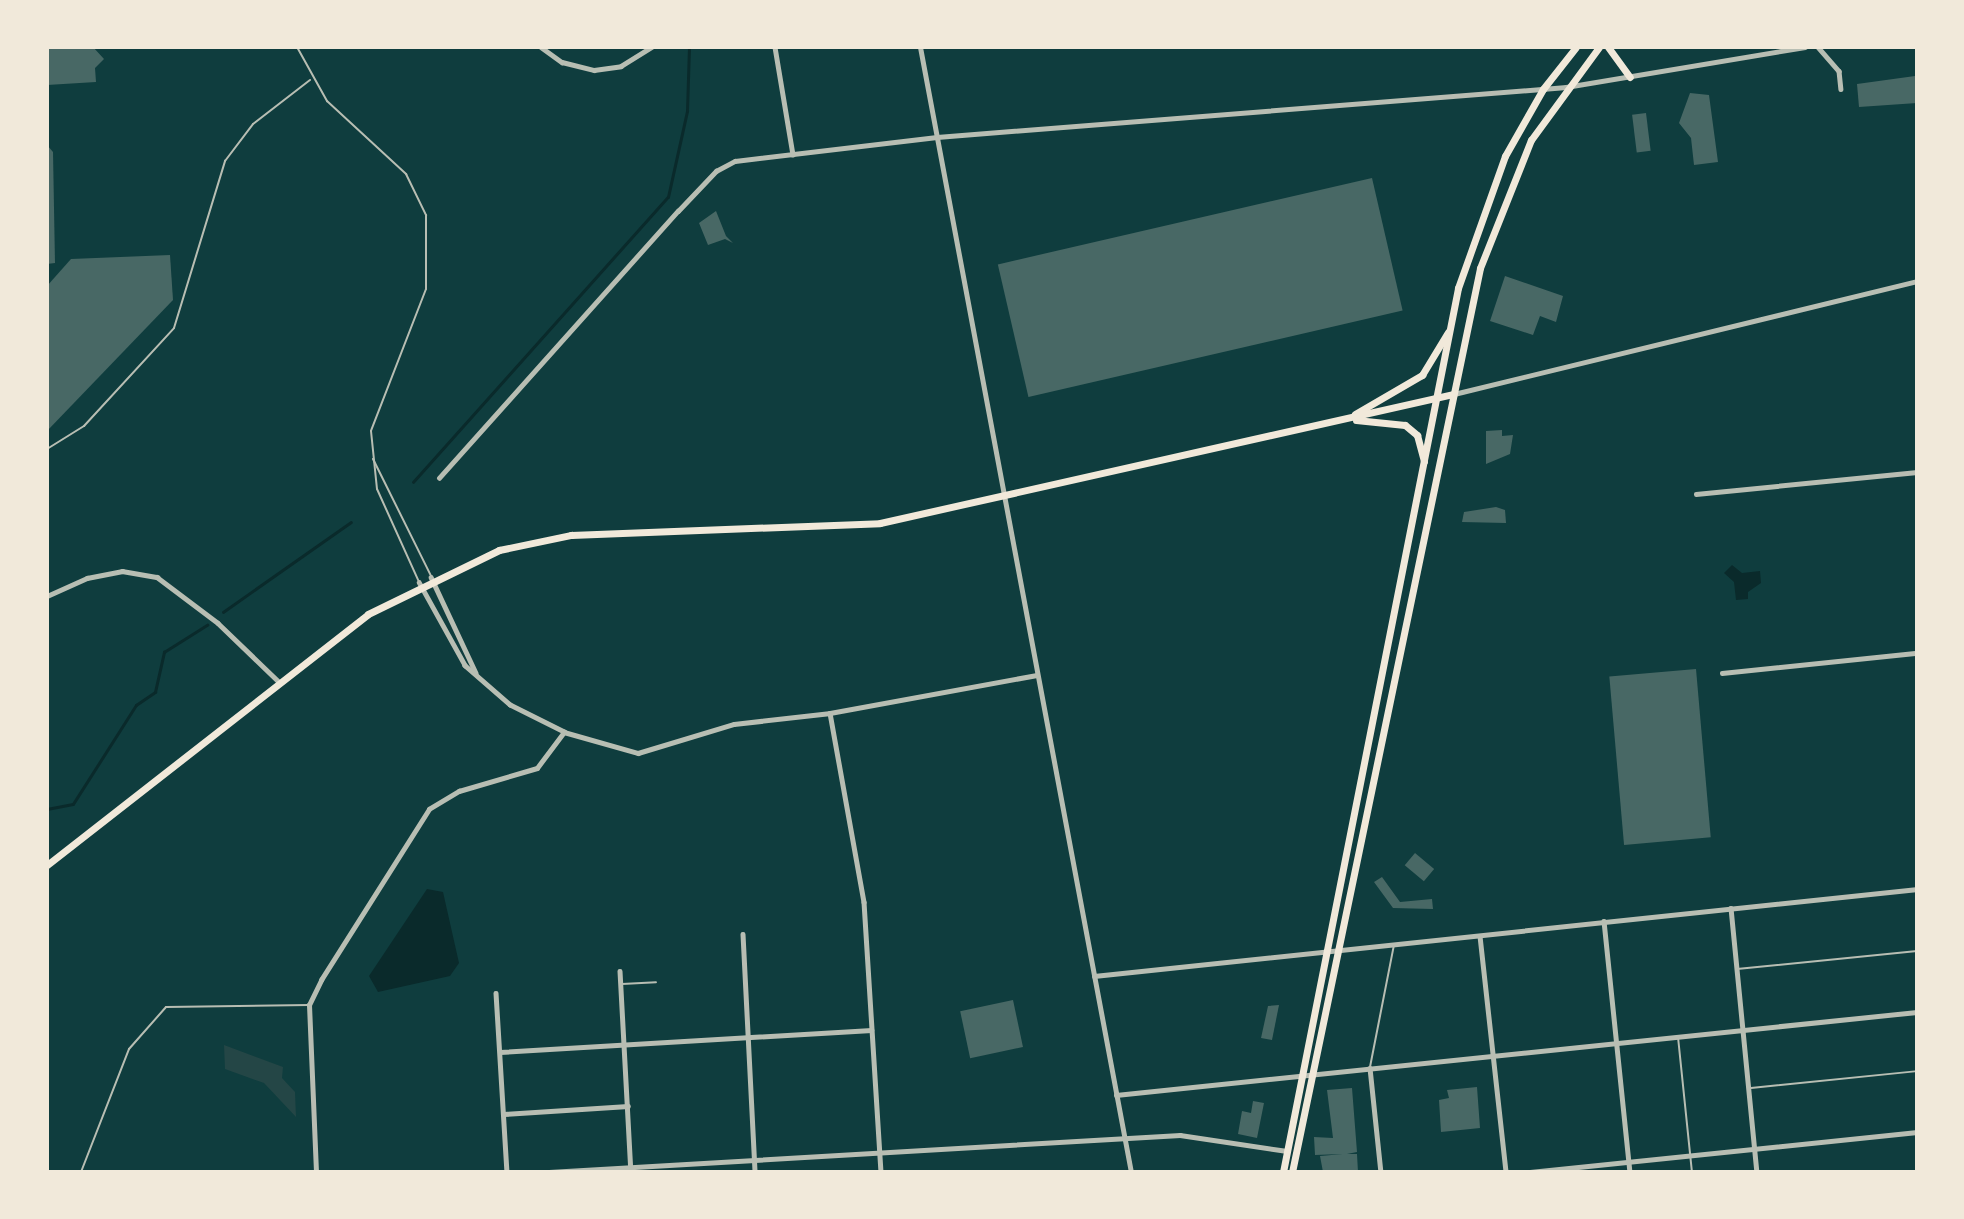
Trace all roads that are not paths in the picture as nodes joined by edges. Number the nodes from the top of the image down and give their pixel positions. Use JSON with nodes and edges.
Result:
{"nodes":[{"id":1,"x":297,"y":47,"type":"edge"},
{"id":2,"x":541,"y":47,"type":"edge"},
{"id":3,"x":652,"y":47,"type":"edge"},
{"id":4,"x":775,"y":47,"type":"edge"},
{"id":5,"x":920,"y":47,"type":"edge"},
{"id":6,"x":1576,"y":47,"type":"edge"},
{"id":7,"x":1599,"y":47,"type":"edge"},
{"id":8,"x":1608,"y":47,"type":"edge"},
{"id":9,"x":1805,"y":47,"type":"edge"},
{"id":10,"x":1818,"y":47,"type":"edge"},
{"id":11,"x":1630,"y":77,"type":"junction"},
{"id":12,"x":311,"y":78,"type":"junction"},
{"id":13,"x":1566,"y":87,"type":"junction"},
{"id":14,"x":1543,"y":89,"type":"junction"},
{"id":15,"x":1841,"y":89,"type":"dead end"},
{"id":16,"x":937,"y":136,"type":"junction"},
{"id":17,"x":793,"y":155,"type":"junction"},
{"id":18,"x":1917,"y":281,"type":"edge"},
{"id":19,"x":1451,"y":327,"type":"junction"},
{"id":20,"x":1453,"y":394,"type":"junction"},
{"id":21,"x":1438,"y":398,"type":"junction"},
{"id":22,"x":1345,"y":419,"type":"junction"},
{"id":23,"x":47,"y":449,"type":"edge"},
{"id":24,"x":372,"y":458,"type":"junction"},
{"id":25,"x":1424,"y":464,"type":"junction"},
{"id":26,"x":1917,"y":472,"type":"edge"},
{"id":27,"x":439,"y":478,"type":"dead end"},
{"id":28,"x":1696,"y":494,"type":"dead end"},
{"id":29,"x":1002,"y":497,"type":"junction"},
{"id":30,"x":431,"y":577,"type":"junction"},
{"id":31,"x":419,"y":583,"type":"junction"},
{"id":32,"x":47,"y":596,"type":"edge"},
{"id":33,"x":1917,"y":653,"type":"edge"},
{"id":34,"x":476,"y":673,"type":"junction"},
{"id":35,"x":1722,"y":673,"type":"dead end"},
{"id":36,"x":1037,"y":675,"type":"junction"},
{"id":37,"x":279,"y":682,"type":"junction"},
{"id":38,"x":830,"y":713,"type":"junction"},
{"id":39,"x":564,"y":732,"type":"junction"},
{"id":40,"x":47,"y":865,"type":"edge"},
{"id":41,"x":1917,"y":889,"type":"edge"},
{"id":42,"x":1731,"y":908,"type":"junction"},
{"id":43,"x":1604,"y":921,"type":"junction"},
{"id":44,"x":743,"y":934,"type":"dead end"},
{"id":45,"x":1479,"y":936,"type":"junction"},
{"id":46,"x":1394,"y":943,"type":"junction"},
{"id":47,"x":1339,"y":948,"type":"junction"},
{"id":48,"x":1917,"y":951,"type":"edge"},
{"id":49,"x":1330,"y":952,"type":"junction"},
{"id":50,"x":1736,"y":970,"type":"junction"},
{"id":51,"x":620,"y":971,"type":"dead end"},
{"id":52,"x":1094,"y":976,"type":"junction"},
{"id":53,"x":656,"y":982,"type":"dead end"},
{"id":54,"x":621,"y":984,"type":"junction"},
{"id":55,"x":496,"y":993,"type":"dead end"},
{"id":56,"x":309,"y":1005,"type":"junction"},
{"id":57,"x":1917,"y":1012,"type":"edge"},
{"id":58,"x":872,"y":1030,"type":"junction"},
{"id":59,"x":1741,"y":1030,"type":"junction"},
{"id":60,"x":1678,"y":1036,"type":"junction"},
{"id":61,"x":748,"y":1037,"type":"junction"},
{"id":62,"x":1617,"y":1042,"type":"junction"},
{"id":63,"x":625,"y":1045,"type":"junction"},
{"id":64,"x":500,"y":1052,"type":"junction"},
{"id":65,"x":1494,"y":1055,"type":"junction"},
{"id":66,"x":1370,"y":1068,"type":"junction"},
{"id":67,"x":1917,"y":1071,"type":"edge"},
{"id":68,"x":1313,"y":1074,"type":"junction"},
{"id":69,"x":1304,"y":1075,"type":"junction"},
{"id":70,"x":1747,"y":1089,"type":"junction"},
{"id":71,"x":1116,"y":1095,"type":"junction"},
{"id":72,"x":628,"y":1106,"type":"junction"},
{"id":73,"x":503,"y":1114,"type":"junction"},
{"id":74,"x":1917,"y":1132,"type":"edge"},
{"id":75,"x":1125,"y":1140,"type":"junction"},
{"id":76,"x":1754,"y":1148,"type":"junction"},
{"id":77,"x":1288,"y":1152,"type":"junction"},
{"id":78,"x":880,"y":1153,"type":"junction"},
{"id":79,"x":1690,"y":1155,"type":"junction"},
{"id":80,"x":755,"y":1160,"type":"junction"},
{"id":81,"x":1629,"y":1162,"type":"junction"},
{"id":82,"x":631,"y":1169,"type":"edge"},
{"id":83,"x":81,"y":1172,"type":"edge"},
{"id":84,"x":316,"y":1172,"type":"edge"},
{"id":85,"x":507,"y":1172,"type":"edge"},
{"id":86,"x":550,"y":1172,"type":"edge"},
{"id":87,"x":755,"y":1172,"type":"edge"},
{"id":88,"x":881,"y":1172,"type":"edge"},
{"id":89,"x":1131,"y":1172,"type":"edge"},
{"id":90,"x":1283,"y":1172,"type":"edge"},
{"id":91,"x":1292,"y":1172,"type":"edge"},
{"id":92,"x":1381,"y":1172,"type":"edge"},
{"id":93,"x":1506,"y":1172,"type":"edge"},
{"id":94,"x":1530,"y":1172,"type":"edge"},
{"id":95,"x":1630,"y":1172,"type":"edge"},
{"id":96,"x":1692,"y":1172,"type":"edge"},
{"id":97,"x":1756,"y":1172,"type":"edge"}],
"edges":[{"from":1,"to":12,"type":"lane"},
{"from":2,"to":3,"type":"street"},
{"from":4,"to":17,"type":"street"},
{"from":5,"to":16,"type":"street"},
{"from":6,"to":14,"type":"main road"},
{"from":7,"to":13,"type":"main road"},
{"from":8,"to":11,"type":"main road"},
{"from":9,"to":11,"type":"street"},
{"from":10,"to":15,"type":"street"},
{"from":11,"to":13,"type":"street"},
{"from":12,"to":23,"type":"lane"},
{"from":12,"to":24,"type":"lane"},
{"from":13,"to":14,"type":"street"},
{"from":13,"to":20,"type":"main road"},
{"from":14,"to":16,"type":"street"},
{"from":14,"to":19,"type":"main road"},
{"from":16,"to":17,"type":"street"},
{"from":16,"to":29,"type":"street"},
{"from":17,"to":27,"type":"street"},
{"from":18,"to":20,"type":"street"},
{"from":19,"to":21,"type":"main road"},
{"from":19,"to":22,"type":"main road"},
{"from":20,"to":21,"type":"main road"},
{"from":20,"to":47,"type":"main road"},
{"from":21,"to":22,"type":"main road"},
{"from":21,"to":25,"type":"main road"},
{"from":22,"to":25,"type":"main road"},
{"from":22,"to":29,"type":"main road"},
{"from":24,"to":30,"type":"lane"},
{"from":24,"to":31,"type":"lane"},
{"from":25,"to":49,"type":"main road"},
{"from":26,"to":28,"type":"street"},
{"from":29,"to":30,"type":"main road"},
{"from":29,"to":36,"type":"street"},
{"from":30,"to":31,"type":"main road"},
{"from":30,"to":34,"type":"street"},
{"from":31,"to":34,"type":"street"},
{"from":31,"to":37,"type":"main road"},
{"from":32,"to":37,"type":"street"},
{"from":33,"to":35,"type":"street"},
{"from":34,"to":39,"type":"street"},
{"from":36,"to":38,"type":"street"},
{"from":36,"to":52,"type":"street"},
{"from":37,"to":40,"type":"main road"},
{"from":38,"to":39,"type":"street"},
{"from":38,"to":58,"type":"street"},
{"from":39,"to":56,"type":"street"},
{"from":41,"to":42,"type":"street"},
{"from":42,"to":43,"type":"street"},
{"from":42,"to":50,"type":"street"},
{"from":43,"to":45,"type":"street"},
{"from":43,"to":62,"type":"street"},
{"from":44,"to":61,"type":"street"},
{"from":45,"to":46,"type":"street"},
{"from":45,"to":65,"type":"street"},
{"from":46,"to":47,"type":"street"},
{"from":46,"to":66,"type":"lane"},
{"from":47,"to":49,"type":"street"},
{"from":47,"to":68,"type":"main road"},
{"from":48,"to":50,"type":"lane"},
{"from":49,"to":52,"type":"street"},
{"from":49,"to":69,"type":"main road"},
{"from":50,"to":59,"type":"street"},
{"from":51,"to":54,"type":"street"},
{"from":52,"to":71,"type":"street"},
{"from":53,"to":54,"type":"lane"},
{"from":54,"to":63,"type":"street"},
{"from":55,"to":64,"type":"street"},
{"from":56,"to":83,"type":"lane"},
{"from":56,"to":84,"type":"street"},
{"from":57,"to":59,"type":"street"},
{"from":58,"to":61,"type":"street"},
{"from":58,"to":78,"type":"street"},
{"from":59,"to":60,"type":"street"},
{"from":59,"to":70,"type":"street"},
{"from":60,"to":62,"type":"street"},
{"from":60,"to":79,"type":"lane"},
{"from":61,"to":63,"type":"street"},
{"from":61,"to":80,"type":"street"},
{"from":62,"to":65,"type":"street"},
{"from":62,"to":81,"type":"street"},
{"from":63,"to":64,"type":"street"},
{"from":63,"to":72,"type":"street"},
{"from":64,"to":73,"type":"street"},
{"from":65,"to":66,"type":"street"},
{"from":65,"to":93,"type":"street"},
{"from":66,"to":68,"type":"street"},
{"from":66,"to":92,"type":"street"},
{"from":67,"to":70,"type":"lane"},
{"from":68,"to":69,"type":"street"},
{"from":68,"to":91,"type":"main road"},
{"from":69,"to":71,"type":"street"},
{"from":69,"to":77,"type":"main road"},
{"from":70,"to":76,"type":"street"},
{"from":71,"to":75,"type":"street"},
{"from":72,"to":73,"type":"street"},
{"from":72,"to":82,"type":"street"},
{"from":73,"to":85,"type":"street"},
{"from":74,"to":76,"type":"street"},
{"from":75,"to":77,"type":"street"},
{"from":75,"to":78,"type":"street"},
{"from":75,"to":89,"type":"street"},
{"from":76,"to":79,"type":"street"},
{"from":76,"to":97,"type":"street"},
{"from":77,"to":90,"type":"main road"},
{"from":78,"to":80,"type":"street"},
{"from":78,"to":88,"type":"street"},
{"from":79,"to":81,"type":"street"},
{"from":79,"to":96,"type":"lane"},
{"from":80,"to":82,"type":"street"},
{"from":80,"to":87,"type":"street"},
{"from":81,"to":94,"type":"street"},
{"from":81,"to":95,"type":"street"},
{"from":82,"to":86,"type":"street"}]}
